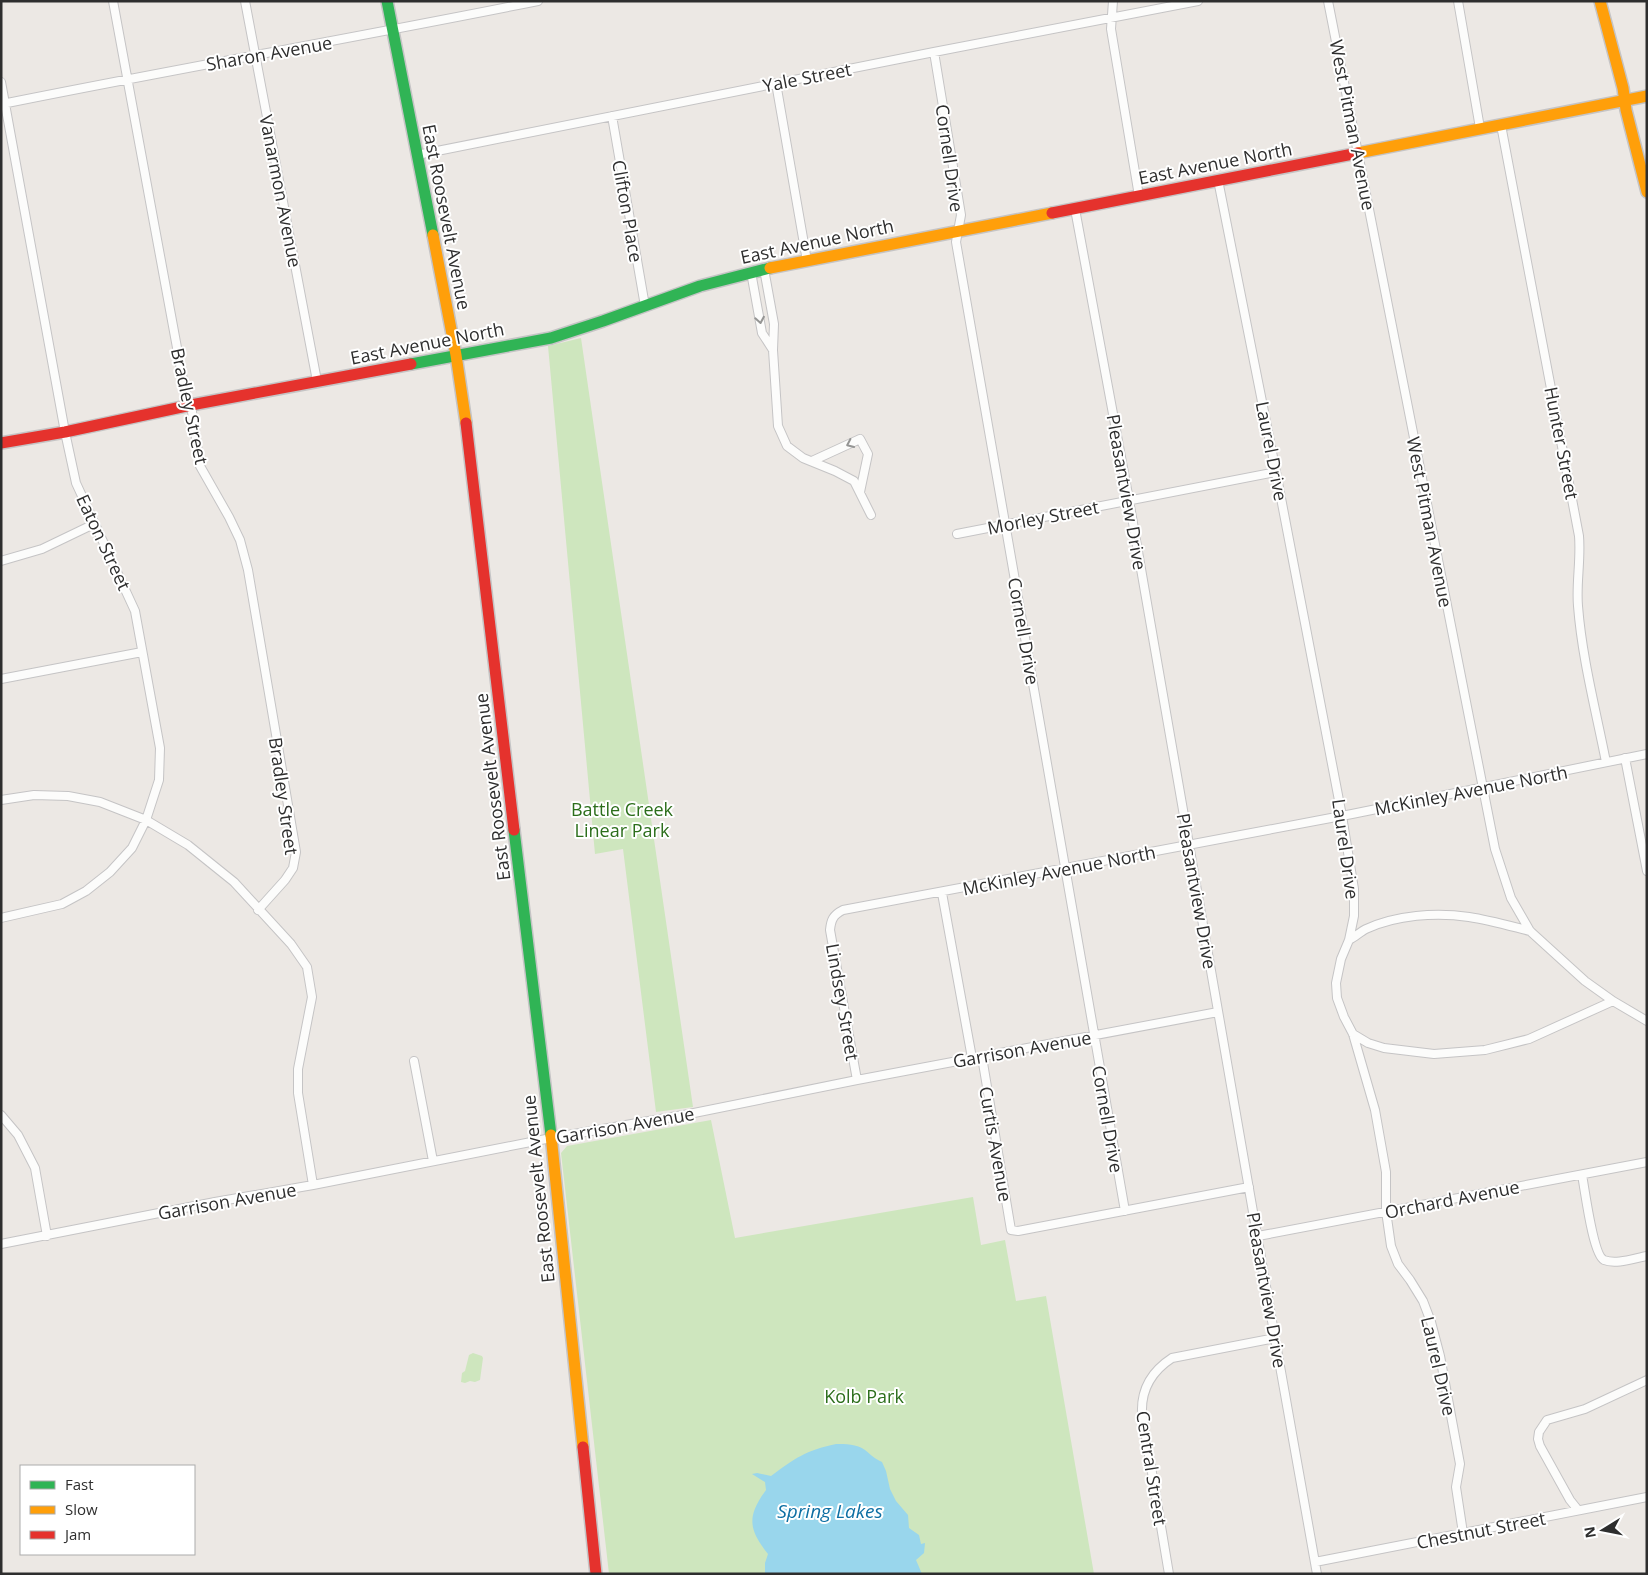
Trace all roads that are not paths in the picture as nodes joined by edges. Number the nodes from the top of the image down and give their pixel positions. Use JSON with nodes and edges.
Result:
{"nodes":[{"id":1,"x":113,"y":1,"type":"edge"},
{"id":2,"x":245,"y":1,"type":"edge"},
{"id":3,"x":387,"y":1,"type":"edge"},
{"id":4,"x":538,"y":1,"type":"edge"},
{"id":5,"x":1113,"y":1,"type":"edge"},
{"id":6,"x":1198,"y":1,"type":"edge"},
{"id":7,"x":1328,"y":1,"type":"edge"},
{"id":8,"x":1458,"y":1,"type":"edge"},
{"id":9,"x":1600,"y":1,"type":"edge"},
{"id":10,"x":1113,"y":18,"type":"junction"},
{"id":11,"x":392,"y":30,"type":"junction"},
{"id":12,"x":934,"y":52,"type":"junction"},
{"id":13,"x":255,"y":55,"type":"junction"},
{"id":14,"x":126,"y":79,"type":"junction"},
{"id":15,"x":1,"y":82,"type":"edge"},
{"id":16,"x":776,"y":83,"type":"junction"},
{"id":17,"x":1647,"y":96,"type":"edge"},
{"id":18,"x":1625,"y":100,"type":"junction"},
{"id":19,"x":4,"y":104,"type":"edge"},
{"id":20,"x":612,"y":116,"type":"junction"},
{"id":21,"x":1501,"y":125,"type":"junction"},
{"id":22,"x":1480,"y":128,"type":"junction"},
{"id":23,"x":1359,"y":153,"type":"junction"},
{"id":24,"x":417,"y":155,"type":"junction"},
{"id":25,"x":1218,"y":180,"type":"junction"},
{"id":26,"x":1647,"y":192,"type":"edge"},
{"id":27,"x":1139,"y":196,"type":"junction"},
{"id":28,"x":1076,"y":209,"type":"junction"},
{"id":29,"x":957,"y":231,"type":"junction"},
{"id":30,"x":807,"y":261,"type":"junction"},
{"id":31,"x":764,"y":269,"type":"junction"},
{"id":32,"x":751,"y":272,"type":"junction"},
{"id":33,"x":645,"y":306,"type":"junction"},
{"id":34,"x":773,"y":350,"type":"junction"},
{"id":35,"x":456,"y":355,"type":"junction"},
{"id":36,"x":318,"y":381,"type":"junction"},
{"id":37,"x":191,"y":405,"type":"junction"},
{"id":38,"x":65,"y":432,"type":"junction"},
{"id":39,"x":1,"y":443,"type":"edge"},
{"id":40,"x":812,"y":461,"type":"junction"},
{"id":41,"x":1276,"y":472,"type":"junction"},
{"id":42,"x":860,"y":492,"type":"junction"},
{"id":43,"x":1129,"y":500,"type":"junction"},
{"id":44,"x":870,"y":515,"type":"dead end"},
{"id":45,"x":94,"y":524,"type":"junction"},
{"id":46,"x":1006,"y":525,"type":"junction"},
{"id":47,"x":957,"y":534,"type":"dead end"},
{"id":48,"x":1,"y":561,"type":"edge"},
{"id":49,"x":142,"y":652,"type":"junction"},
{"id":50,"x":1,"y":679,"type":"edge"},
{"id":51,"x":1647,"y":754,"type":"edge"},
{"id":52,"x":1626,"y":758,"type":"junction"},
{"id":53,"x":1606,"y":762,"type":"junction"},
{"id":54,"x":1482,"y":788,"type":"junction"},
{"id":55,"x":1,"y":800,"type":"edge"},
{"id":56,"x":1342,"y":816,"type":"junction"},
{"id":57,"x":146,"y":820,"type":"junction"},
{"id":58,"x":1189,"y":845,"type":"junction"},
{"id":59,"x":1065,"y":869,"type":"junction"},
{"id":60,"x":1647,"y":871,"type":"edge"},
{"id":61,"x":942,"y":893,"type":"junction"},
{"id":62,"x":258,"y":910,"type":"junction"},
{"id":63,"x":1,"y":918,"type":"edge"},
{"id":64,"x":831,"y":924,"type":"joint"},
{"id":65,"x":1530,"y":931,"type":"junction"},
{"id":66,"x":1349,"y":940,"type":"junction"},
{"id":67,"x":1613,"y":1001,"type":"junction"},
{"id":68,"x":1218,"y":1012,"type":"junction"},
{"id":69,"x":1647,"y":1021,"type":"edge"},
{"id":70,"x":1354,"y":1034,"type":"junction"},
{"id":71,"x":1094,"y":1036,"type":"junction"},
{"id":72,"x":982,"y":1057,"type":"junction"},
{"id":73,"x":972,"y":1058,"type":"junction"},
{"id":74,"x":414,"y":1061,"type":"dead end"},
{"id":75,"x":857,"y":1080,"type":"junction"},
{"id":76,"x":3,"y":1118,"type":"edge"},
{"id":77,"x":551,"y":1138,"type":"junction"},
{"id":78,"x":433,"y":1161,"type":"junction"},
{"id":79,"x":1647,"y":1162,"type":"edge"},
{"id":80,"x":1582,"y":1175,"type":"junction"},
{"id":81,"x":313,"y":1185,"type":"junction"},
{"id":82,"x":1249,"y":1186,"type":"junction"},
{"id":83,"x":1125,"y":1211,"type":"junction"},
{"id":84,"x":1386,"y":1212,"type":"junction"},
{"id":85,"x":47,"y":1236,"type":"junction"},
{"id":86,"x":1258,"y":1236,"type":"junction"},
{"id":87,"x":1,"y":1244,"type":"edge"},
{"id":88,"x":1647,"y":1256,"type":"edge"},
{"id":89,"x":1275,"y":1338,"type":"junction"},
{"id":90,"x":1647,"y":1380,"type":"edge"},
{"id":91,"x":1647,"y":1497,"type":"edge"},
{"id":92,"x":1578,"y":1510,"type":"junction"},
{"id":93,"x":1463,"y":1534,"type":"junction"},
{"id":94,"x":1315,"y":1562,"type":"junction"},
{"id":95,"x":596,"y":1574,"type":"edge"},
{"id":96,"x":1169,"y":1574,"type":"edge"},
{"id":97,"x":1317,"y":1574,"type":"edge"}],
"edges":[{"from":1,"to":14,"type":"street","name":"Bradley Street"},
{"from":2,"to":13,"type":"street","name":"Vanarmon Avenue"},
{"from":3,"to":11,"type":"street","name":"East Roosevelt Avenue"},
{"from":4,"to":11,"type":"street","name":"Sharon Avenue"},
{"from":5,"to":10,"type":"street"},
{"from":6,"to":10,"type":"street","name":"Yale Street"},
{"from":7,"to":23,"type":"street","name":"West Pitman Avenue"},
{"from":8,"to":22,"type":"street"},
{"from":9,"to":18,"type":"street"},
{"from":10,"to":12,"type":"street","name":"Yale Street"},
{"from":10,"to":27,"type":"street"},
{"from":11,"to":13,"type":"street","name":"Sharon Avenue"},
{"from":11,"to":24,"type":"street","name":"East Roosevelt Avenue"},
{"from":12,"to":16,"type":"street","name":"Yale Street"},
{"from":12,"to":29,"type":"street","name":"Cornell Drive"},
{"from":13,"to":14,"type":"street","name":"Sharon Avenue"},
{"from":13,"to":36,"type":"street","name":"Vanarmon Avenue"},
{"from":14,"to":19,"type":"street","name":"Sharon Avenue"},
{"from":14,"to":37,"type":"street","name":"Bradley Street"},
{"from":15,"to":19,"type":"street","name":"Eaton Street"},
{"from":16,"to":20,"type":"street","name":"Yale Street"},
{"from":16,"to":30,"type":"street"},
{"from":17,"to":18,"type":"street","name":"East Avenue North"},
{"from":18,"to":21,"type":"street","name":"East Avenue North"},
{"from":18,"to":26,"type":"street"},
{"from":19,"to":38,"type":"street","name":"Eaton Street"},
{"from":20,"to":24,"type":"street","name":"Yale Street"},
{"from":20,"to":33,"type":"street","name":"Clifton Place"},
{"from":21,"to":22,"type":"street","name":"East Avenue North"},
{"from":21,"to":53,"type":"street","name":"Hunter Street"},
{"from":22,"to":23,"type":"street","name":"East Avenue North"},
{"from":23,"to":25,"type":"street","name":"East Avenue North"},
{"from":23,"to":54,"type":"street","name":"West Pitman Avenue"},
{"from":24,"to":35,"type":"street","name":"East Roosevelt Avenue"},
{"from":25,"to":27,"type":"street","name":"East Avenue North"},
{"from":25,"to":41,"type":"street","name":"Laurel Drive"},
{"from":27,"to":28,"type":"street","name":"East Avenue North"},
{"from":28,"to":29,"type":"street","name":"East Avenue North"},
{"from":28,"to":43,"type":"street","name":"Pleasantview Drive"},
{"from":29,"to":30,"type":"street","name":"East Avenue North"},
{"from":29,"to":46,"type":"street","name":"Cornell Drive"},
{"from":30,"to":31,"type":"street","name":"East Avenue North"},
{"from":31,"to":32,"type":"street","name":"East Avenue North"},
{"from":31,"to":34,"type":"street"},
{"from":32,"to":33,"type":"street","name":"East Avenue North"},
{"from":32,"to":34,"type":"street","one_way":true},
{"from":33,"to":35,"type":"street","name":"East Avenue North"},
{"from":34,"to":40,"type":"street"},
{"from":35,"to":36,"type":"street","name":"East Avenue North"},
{"from":35,"to":77,"type":"street","name":"East Roosevelt Avenue"},
{"from":36,"to":37,"type":"street","name":"East Avenue North"},
{"from":37,"to":38,"type":"street","name":"East Avenue North"},
{"from":37,"to":62,"type":"street","name":"Bradley Street"},
{"from":38,"to":39,"type":"street","name":"East Avenue North"},
{"from":38,"to":45,"type":"street","name":"Eaton Street"},
{"from":40,"to":42,"type":"street"},
{"from":42,"to":40,"type":"street","one_way":true},
{"from":41,"to":43,"type":"street","name":"Morley Street"},
{"from":41,"to":56,"type":"street","name":"Laurel Drive"},
{"from":42,"to":44,"type":"street"},
{"from":43,"to":46,"type":"street","name":"Morley Street"},
{"from":43,"to":58,"type":"street","name":"Pleasantview Drive"},
{"from":45,"to":48,"type":"street"},
{"from":45,"to":49,"type":"street","name":"Eaton Street"},
{"from":46,"to":47,"type":"street","name":"Morley Street"},
{"from":46,"to":59,"type":"street","name":"Cornell Drive"},
{"from":49,"to":50,"type":"street"},
{"from":49,"to":57,"type":"street","name":"Eaton Street"},
{"from":51,"to":52,"type":"street","name":"McKinley Avenue North"},
{"from":52,"to":53,"type":"street","name":"McKinley Avenue North"},
{"from":52,"to":60,"type":"street"},
{"from":53,"to":54,"type":"street","name":"McKinley Avenue North"},
{"from":54,"to":56,"type":"street","name":"McKinley Avenue North"},
{"from":54,"to":65,"type":"street","name":"West Pitman Avenue"},
{"from":55,"to":57,"type":"street"},
{"from":56,"to":58,"type":"street","name":"McKinley Avenue North"},
{"from":56,"to":66,"type":"street","name":"Laurel Drive"},
{"from":57,"to":62,"type":"street"},
{"from":57,"to":63,"type":"street","name":"Eaton Street"},
{"from":58,"to":59,"type":"street","name":"McKinley Avenue North"},
{"from":58,"to":68,"type":"street","name":"Pleasantview Drive"},
{"from":59,"to":61,"type":"street","name":"McKinley Avenue North"},
{"from":59,"to":71,"type":"street","name":"Cornell Drive"},
{"from":61,"to":64,"type":"street","name":"McKinley Avenue North"},
{"from":61,"to":73,"type":"street"},
{"from":62,"to":81,"type":"street"},
{"from":64,"to":75,"type":"street","name":"Lindsey Street"},
{"from":65,"to":66,"type":"street"},
{"from":65,"to":67,"type":"street","name":"West Pitman Avenue"},
{"from":66,"to":70,"type":"street","name":"Laurel Drive"},
{"from":67,"to":69,"type":"street","name":"West Pitman Avenue"},
{"from":67,"to":70,"type":"street"},
{"from":68,"to":71,"type":"street","name":"Garrison Avenue"},
{"from":68,"to":82,"type":"street","name":"Pleasantview Drive"},
{"from":70,"to":84,"type":"street","name":"Laurel Drive"},
{"from":71,"to":72,"type":"street","name":"Garrison Avenue"},
{"from":71,"to":83,"type":"street","name":"Cornell Drive"},
{"from":72,"to":73,"type":"street","name":"Garrison Avenue"},
{"from":72,"to":83,"type":"street","name":"Curtis Avenue"},
{"from":73,"to":75,"type":"street","name":"Garrison Avenue"},
{"from":74,"to":78,"type":"street"},
{"from":75,"to":77,"type":"street","name":"Garrison Avenue"},
{"from":76,"to":85,"type":"street"},
{"from":77,"to":78,"type":"street","name":"Garrison Avenue"},
{"from":77,"to":95,"type":"street","name":"East Roosevelt Avenue"},
{"from":78,"to":81,"type":"street","name":"Garrison Avenue"},
{"from":79,"to":80,"type":"street","name":"Orchard Avenue"},
{"from":80,"to":84,"type":"street","name":"Orchard Avenue"},
{"from":80,"to":88,"type":"street"},
{"from":81,"to":85,"type":"street","name":"Garrison Avenue"},
{"from":82,"to":83,"type":"street"},
{"from":82,"to":86,"type":"street","name":"Pleasantview Drive"},
{"from":84,"to":86,"type":"street","name":"Orchard Avenue"},
{"from":84,"to":93,"type":"street","name":"Laurel Drive"},
{"from":85,"to":87,"type":"street","name":"Garrison Avenue"},
{"from":86,"to":89,"type":"street","name":"Pleasantview Drive"},
{"from":89,"to":94,"type":"street","name":"Pleasantview Drive"},
{"from":89,"to":96,"type":"street","name":"Central Street"},
{"from":90,"to":92,"type":"street"},
{"from":91,"to":92,"type":"street","name":"Chestnut Street"},
{"from":92,"to":93,"type":"street","name":"Chestnut Street"},
{"from":93,"to":94,"type":"street","name":"Chestnut Street"},
{"from":94,"to":97,"type":"street","name":"Pleasantview Drive"}]}
